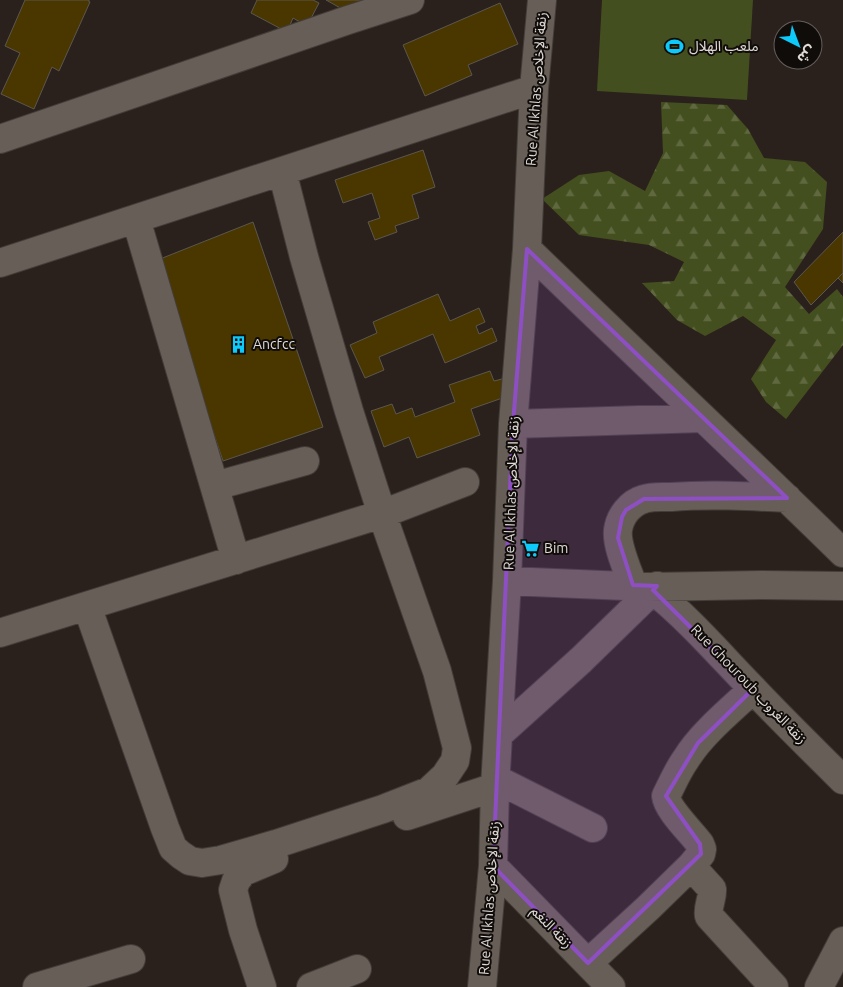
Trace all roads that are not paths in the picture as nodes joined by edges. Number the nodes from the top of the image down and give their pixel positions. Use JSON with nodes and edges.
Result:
{"nodes":[{"id":1,"x":410,"y":0,"type":"edge"},
{"id":2,"x":542,"y":0,"type":"edge"},
{"id":3,"x":534,"y":89,"type":"junction"},
{"id":4,"x":0,"y":120,"type":"edge"},
{"id":5,"x":13,"y":134,"type":"edge"},
{"id":6,"x":282,"y":171,"type":"junction"},
{"id":7,"x":136,"y":219,"type":"junction"},
{"id":8,"x":527,"y":249,"type":"junction"},
{"id":9,"x":0,"y":263,"type":"edge"},
{"id":10,"x":703,"y":418,"type":"junction"},
{"id":11,"x":513,"y":424,"type":"junction"},
{"id":12,"x":305,"y":461,"type":"dead end"},
{"id":13,"x":465,"y":482,"type":"dead end"},
{"id":14,"x":215,"y":486,"type":"junction"},
{"id":15,"x":787,"y":498,"type":"junction"},
{"id":16,"x":382,"y":514,"type":"junction"},
{"id":17,"x":843,"y":553,"type":"edge"},
{"id":18,"x":236,"y":560,"type":"junction"},
{"id":19,"x":507,"y":581,"type":"junction"},
{"id":20,"x":843,"y":586,"type":"edge"},
{"id":21,"x":648,"y":587,"type":"junction"},
{"id":22,"x":87,"y":606,"type":"junction"},
{"id":23,"x":0,"y":633,"type":"edge"},
{"id":24,"x":753,"y":689,"type":"junction"},
{"id":25,"x":499,"y":734,"type":"junction"},
{"id":26,"x":843,"y":780,"type":"edge"},
{"id":27,"x":496,"y":783,"type":"junction"},
{"id":28,"x":593,"y":828,"type":"dead end"},
{"id":29,"x":493,"y":866,"type":"junction"},
{"id":30,"x":691,"y":866,"type":"junction"},
{"id":31,"x":843,"y":941,"type":"edge"},
{"id":32,"x":131,"y":959,"type":"dead end"},
{"id":33,"x":588,"y":963,"type":"junction"},
{"id":34,"x":358,"y":969,"type":"dead end"},
{"id":35,"x":38,"y":987,"type":"edge"},
{"id":36,"x":262,"y":987,"type":"edge"},
{"id":37,"x":311,"y":987,"type":"edge"},
{"id":38,"x":482,"y":987,"type":"edge"},
{"id":39,"x":611,"y":987,"type":"edge"},
{"id":40,"x":774,"y":987,"type":"edge"},
{"id":41,"x":819,"y":987,"type":"edge"}],
"edges":[{"from":1,"to":5,"type":"street"},
{"from":2,"to":3,"type":"street","name":"Rue Al Ikhlas زنقة الإخلاص"},
{"from":3,"to":6,"type":"street"},
{"from":3,"to":8,"type":"street","name":"Rue Al Ikhlas زنقة الإخلاص"},
{"from":4,"to":5,"type":"street"},
{"from":6,"to":7,"type":"street"},
{"from":6,"to":16,"type":"street"},
{"from":7,"to":9,"type":"street"},
{"from":7,"to":14,"type":"street"},
{"from":8,"to":10,"type":"street"},
{"from":8,"to":11,"type":"street","name":"Rue Al Ikhlas زنقة الإخلاص"},
{"from":10,"to":11,"type":"street"},
{"from":10,"to":15,"type":"street"},
{"from":11,"to":19,"type":"street","name":"Rue Al Ikhlas زنقة الإخلاص"},
{"from":12,"to":14,"type":"street"},
{"from":13,"to":16,"type":"street"},
{"from":14,"to":18,"type":"street"},
{"from":15,"to":17,"type":"street"},
{"from":15,"to":21,"type":"street","name":"Rue Ghouroub زنقة الغروب"},
{"from":16,"to":18,"type":"street"},
{"from":16,"to":22,"type":"street"},
{"from":18,"to":22,"type":"street"},
{"from":19,"to":21,"type":"street"},
{"from":19,"to":25,"type":"street","name":"Rue Al Ikhlas زنقة الإخلاص"},
{"from":20,"to":21,"type":"street"},
{"from":21,"to":24,"type":"street","name":"Rue Ghouroub زنقة الغروب"},
{"from":21,"to":25,"type":"street"},
{"from":22,"to":23,"type":"street"},
{"from":24,"to":26,"type":"street","name":"Rue Ghouroub زنقة الغروب"},
{"from":24,"to":30,"type":"street"},
{"from":25,"to":27,"type":"street","name":"Rue Al Ikhlas زنقة الإخلاص"},
{"from":27,"to":28,"type":"street"},
{"from":27,"to":29,"type":"street","name":"Rue Al Ikhlas زنقة الإخلاص"},
{"from":27,"to":36,"type":"street"},
{"from":29,"to":33,"type":"street","name":"زنقة النغم"},
{"from":29,"to":38,"type":"street","name":"Rue Al Ikhlas زنقة الإخلاص"},
{"from":30,"to":33,"type":"street"},
{"from":30,"to":40,"type":"street"},
{"from":31,"to":41,"type":"street"},
{"from":32,"to":35,"type":"street"},
{"from":33,"to":39,"type":"street","name":"زنقة النغم"},
{"from":34,"to":37,"type":"street"}]}
